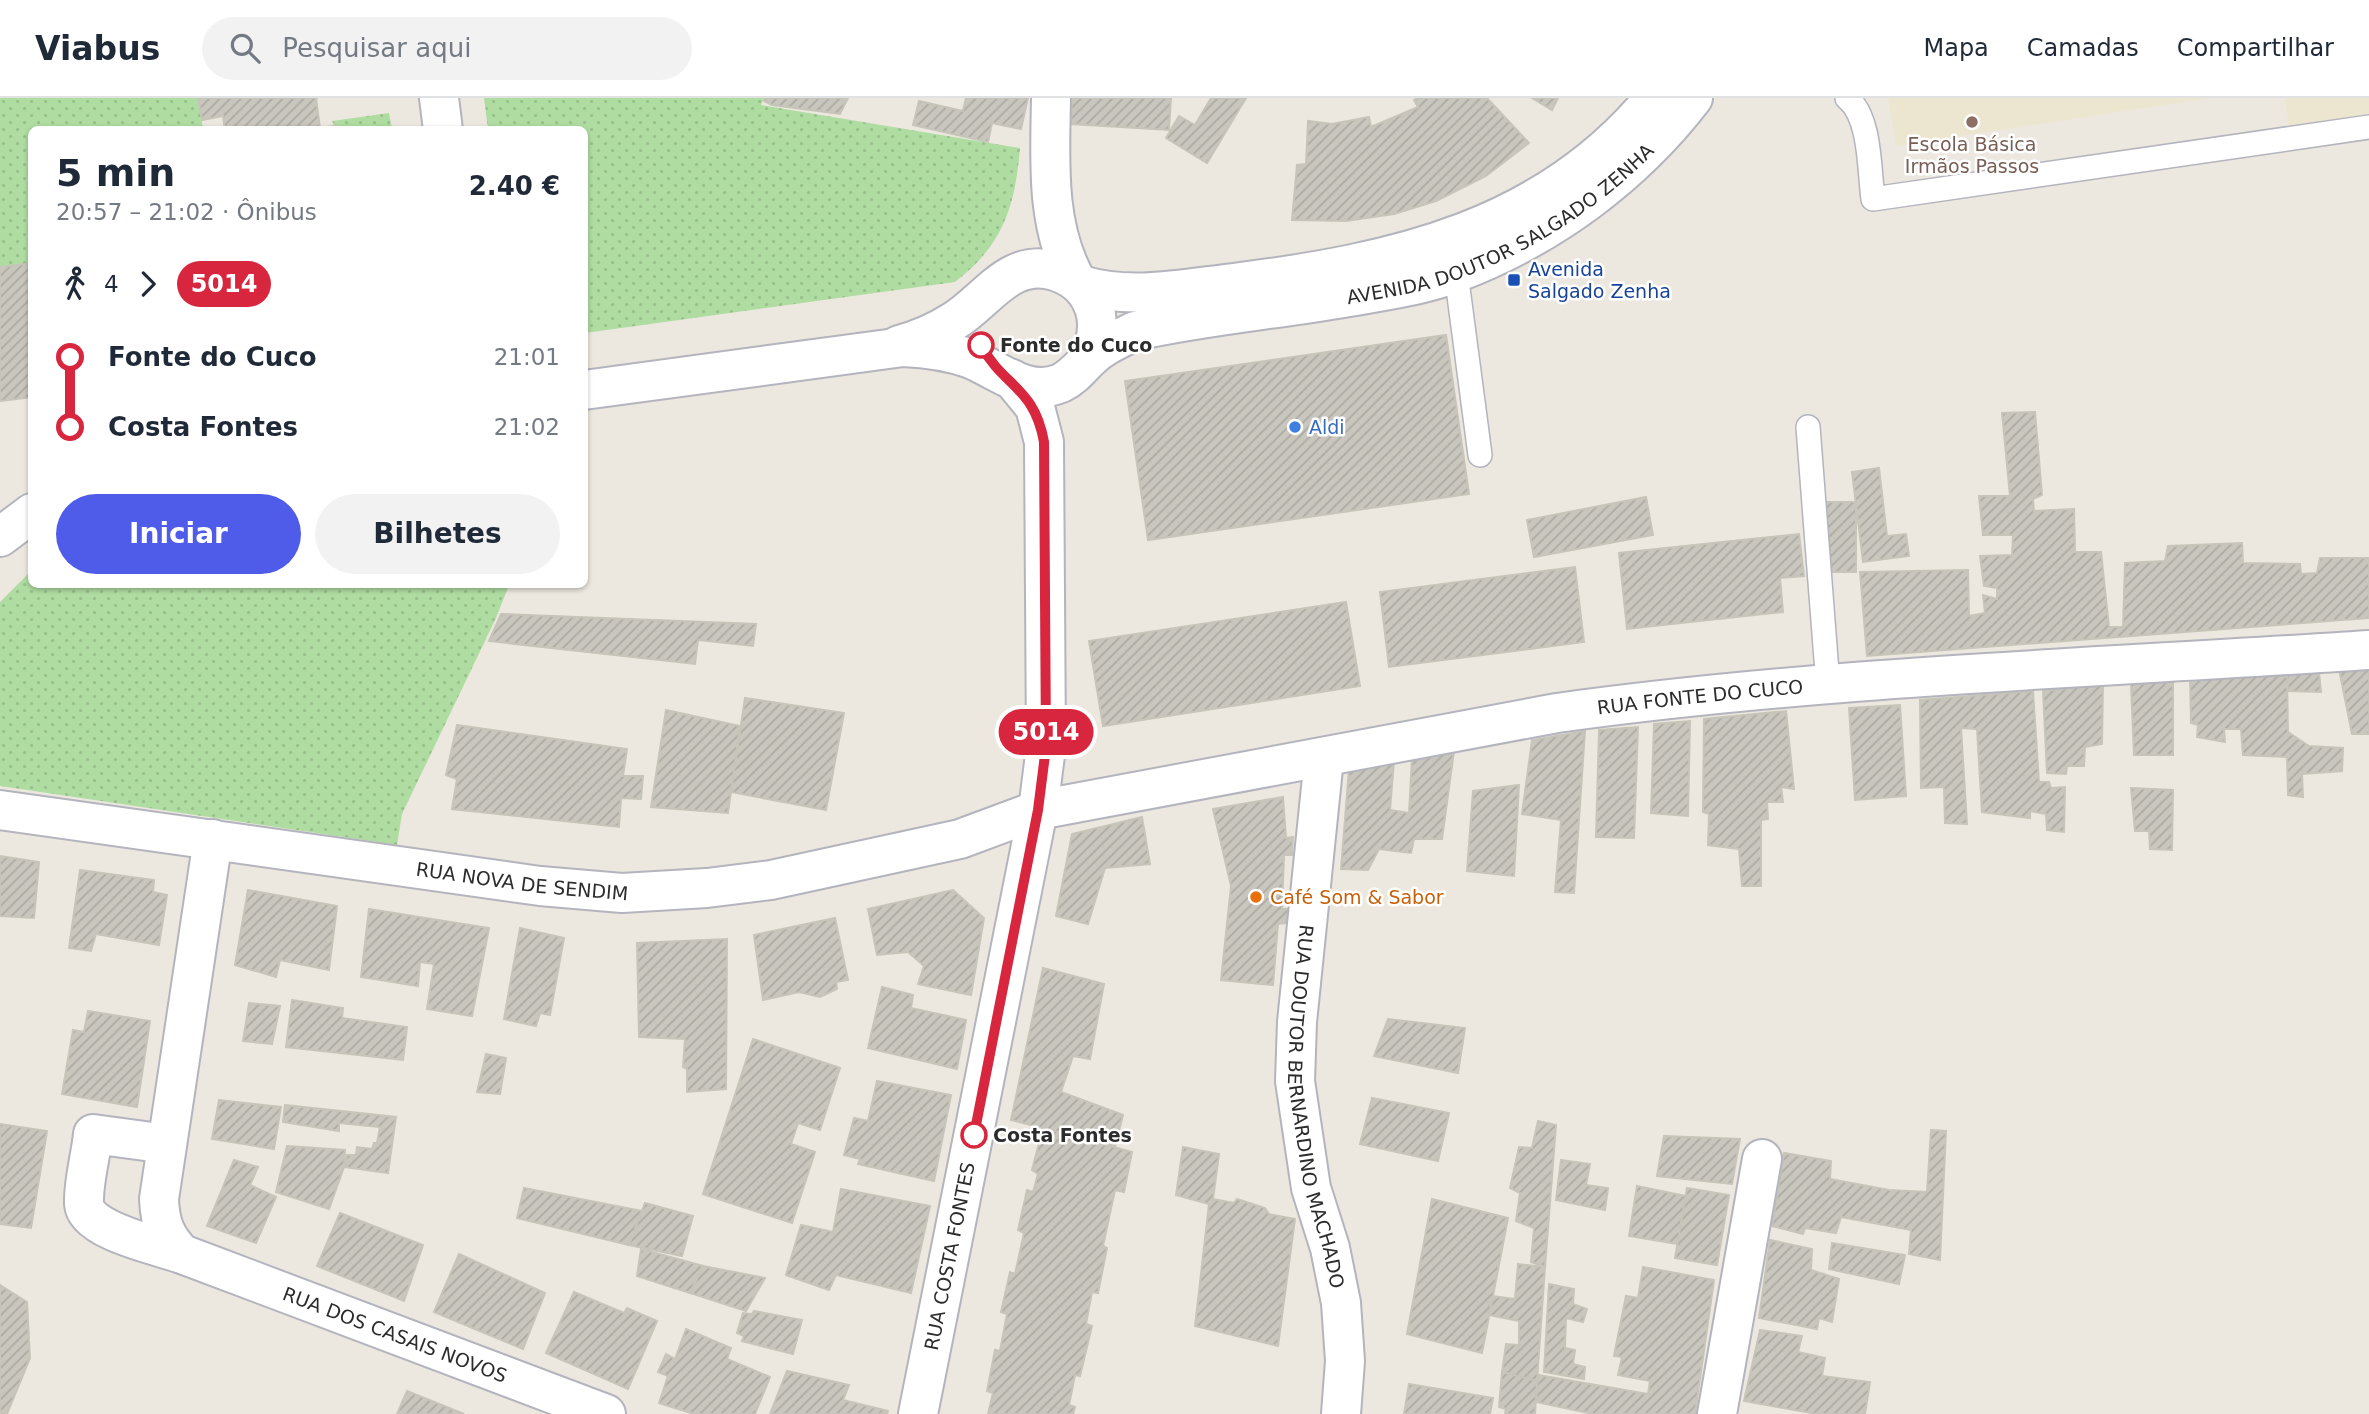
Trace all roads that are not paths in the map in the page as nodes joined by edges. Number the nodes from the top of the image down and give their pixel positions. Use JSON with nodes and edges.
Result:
{"nodes":[{"id":1,"x":439,"y":98,"type":"edge"},
{"id":2,"x":1051,"y":98,"type":"edge"},
{"id":3,"x":1654,"y":98,"type":"edge"},
{"id":4,"x":1693,"y":98,"type":"edge"},
{"id":5,"x":1847,"y":98,"type":"edge"},
{"id":6,"x":442,"y":126,"type":"edge"},
{"id":7,"x":2369,"y":127,"type":"edge"},
{"id":8,"x":1050,"y":180,"type":"junction"},
{"id":9,"x":1457,"y":273,"type":"junction"},
{"id":10,"x":1000,"y":283,"type":"junction"},
{"id":11,"x":1079,"y":283,"type":"junction"},
{"id":12,"x":1279,"y":293,"type":"junction"},
{"id":13,"x":883,"y":348,"type":"junction"},
{"id":14,"x":1083,"y":366,"type":"junction"},
{"id":15,"x":1008,"y":378,"type":"junction"},
{"id":16,"x":588,"y":389,"type":"edge"},
{"id":17,"x":1808,"y":427,"type":"dead end"},
{"id":18,"x":1480,"y":455,"type":"dead end"},
{"id":19,"x":1045,"y":464,"type":"junction"},
{"id":20,"x":28,"y":516,"type":"edge"},
{"id":21,"x":0,"y":537,"type":"edge"},
{"id":22,"x":2369,"y":650,"type":"edge"},
{"id":23,"x":1828,"y":685,"type":"junction"},
{"id":24,"x":1324,"y":758,"type":"junction"},
{"id":25,"x":0,"y":810,"type":"edge"},
{"id":26,"x":1038,"y":810,"type":"junction"},
{"id":27,"x":213,"y":839,"type":"junction"},
{"id":28,"x":167,"y":1144,"type":"junction"},
{"id":29,"x":1762,"y":1159,"type":"dead end"},
{"id":30,"x":182,"y":1254,"type":"junction"},
{"id":31,"x":606,"y":1414,"type":"edge"},
{"id":32,"x":918,"y":1414,"type":"edge"},
{"id":33,"x":1341,"y":1414,"type":"edge"},
{"id":34,"x":1717,"y":1414,"type":"edge"}],
"edges":[{"from":1,"to":6,"type":"street"},
{"from":2,"to":8,"type":"street"},
{"from":3,"to":12,"type":"street","name":"AVENIDA DOUTOR SALGADO ZENHA"},
{"from":4,"to":9,"type":"street","name":"AVENIDA DOUTOR SALGADO ZENHA"},
{"from":5,"to":7,"type":"lane"},
{"from":8,"to":10,"type":"street"},
{"from":8,"to":11,"type":"street"},
{"from":9,"to":12,"type":"street","name":"AVENIDA DOUTOR SALGADO ZENHA"},
{"from":9,"to":18,"type":"lane"},
{"from":10,"to":11,"type":"street","name":"AVENIDA DOUTOR SALGADO ZENHA"},
{"from":10,"to":13,"type":"street","name":"AVENIDA DOUTOR SALGADO ZENHA"},
{"from":10,"to":15,"type":"street"},
{"from":11,"to":12,"type":"street","name":"AVENIDA DOUTOR SALGADO ZENHA"},
{"from":11,"to":14,"type":"street"},
{"from":12,"to":14,"type":"street","name":"AVENIDA DOUTOR SALGADO ZENHA"},
{"from":13,"to":15,"type":"street","name":"AVENIDA DOUTOR SALGADO ZENHA"},
{"from":13,"to":16,"type":"street","name":"AVENIDA DOUTOR SALGADO ZENHA"},
{"from":14,"to":15,"type":"street","name":"AVENIDA DOUTOR SALGADO ZENHA"},
{"from":14,"to":19,"type":"street"},
{"from":15,"to":19,"type":"street"},
{"from":17,"to":23,"type":"lane"},
{"from":19,"to":26,"type":"street","name":"RUA COSTA FONTES"},
{"from":20,"to":21,"type":"street"},
{"from":22,"to":23,"type":"street","name":"RUA FONTE DO CUCO"},
{"from":23,"to":24,"type":"street","name":"RUA FONTE DO CUCO"},
{"from":24,"to":26,"type":"street","name":"RUA FONTE DO CUCO"},
{"from":24,"to":33,"type":"street","name":"RUA DOUTOR BERNARDINO MACHADO"},
{"from":25,"to":27,"type":"street","name":"RUA NOVA DE SENDIM"},
{"from":26,"to":27,"type":"street","name":"RUA NOVA DE SENDIM"},
{"from":26,"to":32,"type":"street","name":"RUA COSTA FONTES"},
{"from":27,"to":28,"type":"street"},
{"from":28,"to":30,"type":"street"},
{"from":28,"to":30,"type":"street","name":"RUA DOS CASAIS NOVOS"},
{"from":29,"to":34,"type":"street"},
{"from":30,"to":31,"type":"street","name":"RUA DOS CASAIS NOVOS"}]}
